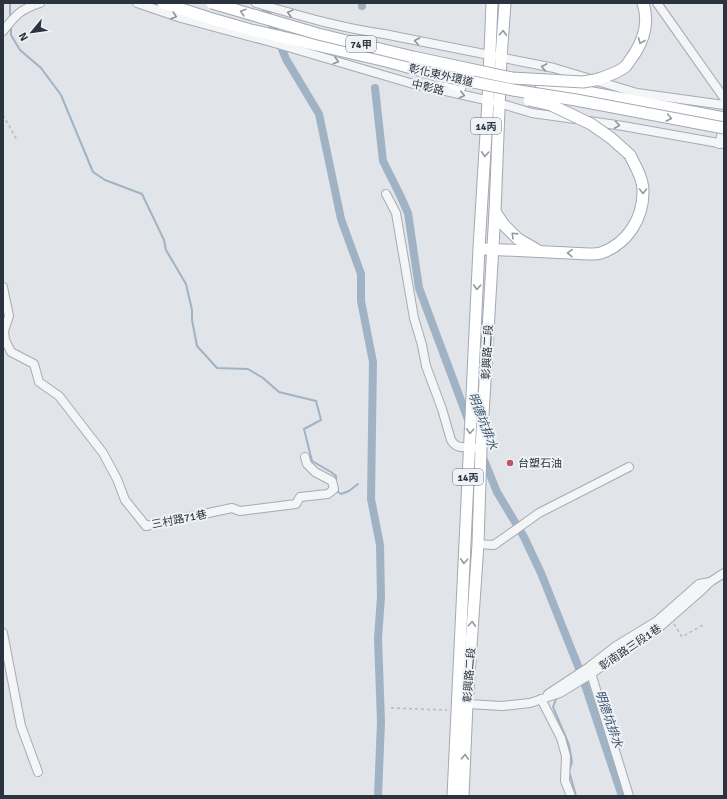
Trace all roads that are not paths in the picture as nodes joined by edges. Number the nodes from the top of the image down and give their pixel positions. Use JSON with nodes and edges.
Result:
{"nodes":[{"id":1,"x":40,"y":3,"type":"edge"},
{"id":2,"x":137,"y":3,"type":"edge"},
{"id":3,"x":163,"y":3,"type":"edge"},
{"id":4,"x":212,"y":3,"type":"edge"},
{"id":5,"x":256,"y":3,"type":"edge"},
{"id":6,"x":492,"y":3,"type":"edge"},
{"id":7,"x":505,"y":3,"type":"edge"},
{"id":8,"x":643,"y":3,"type":"edge"},
{"id":9,"x":657,"y":3,"type":"edge"},
{"id":10,"x":3,"y":31,"type":"edge"},
{"id":11,"x":490,"y":55,"type":"junction"},
{"id":12,"x":501,"y":58,"type":"junction"},
{"id":13,"x":432,"y":74,"type":"junction"},
{"id":14,"x":512,"y":78,"type":"junction"},
{"id":15,"x":724,"y":98,"type":"edge"},
{"id":16,"x":488,"y":101,"type":"junction"},
{"id":17,"x":499,"y":103,"type":"junction"},
{"id":18,"x":724,"y":105,"type":"edge"},
{"id":19,"x":724,"y":117,"type":"edge"},
{"id":20,"x":705,"y":120,"type":"junction"},
{"id":21,"x":724,"y":125,"type":"edge"},
{"id":22,"x":724,"y":130,"type":"edge"},
{"id":23,"x":721,"y":144,"type":"edge"},
{"id":24,"x":386,"y":194,"type":"dead end"},
{"id":25,"x":495,"y":212,"type":"junction"},
{"id":26,"x":479,"y":248,"type":"junction"},
{"id":27,"x":493,"y":249,"type":"junction"},
{"id":28,"x":540,"y":252,"type":"junction"},
{"id":29,"x":3,"y":287,"type":"edge"},
{"id":30,"x":469,"y":447,"type":"junction"},
{"id":31,"x":481,"y":449,"type":"junction"},
{"id":32,"x":305,"y":457,"type":"dead end"},
{"id":33,"x":629,"y":467,"type":"dead end"},
{"id":34,"x":478,"y":544,"type":"junction"},
{"id":35,"x":724,"y":573,"type":"edge"},
{"id":36,"x":710,"y":582,"type":"junction"},
{"id":37,"x":3,"y":633,"type":"edge"},
{"id":38,"x":590,"y":670,"type":"junction"},
{"id":39,"x":541,"y":699,"type":"junction"},
{"id":40,"x":462,"y":705,"type":"junction"},
{"id":41,"x":38,"y":772,"type":"dead end"},
{"id":42,"x":453,"y":796,"type":"edge"},
{"id":43,"x":463,"y":796,"type":"edge"},
{"id":44,"x":571,"y":796,"type":"edge"},
{"id":45,"x":629,"y":796,"type":"edge"}],
"edges":[{"from":1,"to":10,"type":"street"},
{"from":2,"to":16,"type":"street","name":"中彰路","one_way":true},
{"from":3,"to":13,"type":"main road","name":"彰化東外環道","number":"74甲"},
{"from":14,"to":4,"type":"main road","name":"彰化東外環道","number":"74甲","one_way":true,"bridge":true},
{"from":11,"to":5,"type":"street","one_way":true},
{"from":6,"to":11,"type":"main road","name":"彰興路二段","number":"14丙"},
{"from":12,"to":7,"type":"main road","name":"彰興路二段","number":"14丙","one_way":true},
{"from":8,"to":14,"type":"main road","one_way":true,"bridge":true},
{"from":9,"to":15,"type":"street"},
{"from":11,"to":12,"type":"street"},
{"from":11,"to":16,"type":"main road","name":"彰興路二段","number":"14丙"},
{"from":12,"to":17,"type":"main road","name":"彰興路二段","number":"14丙"},
{"from":18,"to":12,"type":"street","one_way":true},
{"from":13,"to":20,"type":"main road","name":"彰化東外環道","number":"74甲","one_way":true,"bridge":true},
{"from":13,"to":28,"type":"main road","one_way":true,"bridge":true},
{"from":14,"to":20,"type":"main road","name":"彰化東外環道","number":"74甲","bridge":true},
{"from":16,"to":17,"type":"street","name":"中彰路"},
{"from":16,"to":26,"type":"main road","name":"彰興路二段","number":"14丙","one_way":true},
{"from":17,"to":23,"type":"street","name":"中彰路","one_way":true},
{"from":17,"to":25,"type":"main road","name":"彰興路二段","number":"14丙"},
{"from":19,"to":20,"type":"main road","name":"彰化東外環道","number":"74甲"},
{"from":20,"to":22,"type":"main road","name":"彰化東外環道","number":"74甲","bridge":true},
{"from":21,"to":23,"type":"street"},
{"from":24,"to":30,"type":"street"},
{"from":25,"to":27,"type":"main road","name":"彰興路二段","number":"14丙"},
{"from":28,"to":25,"type":"main road","one_way":true},
{"from":26,"to":27,"type":"main road"},
{"from":26,"to":30,"type":"main road","name":"彰興路二段","number":"14丙","one_way":true},
{"from":27,"to":28,"type":"main road"},
{"from":27,"to":31,"type":"main road","name":"彰興路二段","number":"14丙"},
{"from":29,"to":32,"type":"street","name":"三村路71巷"},
{"from":30,"to":31,"type":"street"},
{"from":30,"to":40,"type":"main road","name":"彰興路二段","number":"14丙","one_way":true},
{"from":31,"to":34,"type":"main road","name":"彰興路二段","number":"14丙"},
{"from":33,"to":34,"type":"street"},
{"from":40,"to":34,"type":"main road","name":"彰興路二段","number":"14丙","one_way":true},
{"from":35,"to":36,"type":"street","name":"彰南路三段1巷"},
{"from":36,"to":38,"type":"street","name":"彰南路三段1巷"},
{"from":36,"to":38,"type":"street","name":"彰南路三段1巷"},
{"from":37,"to":41,"type":"street"},
{"from":38,"to":39,"type":"street","name":"彰南路三段1巷"},
{"from":38,"to":45,"type":"street"},
{"from":39,"to":40,"type":"street","name":"彰南路三段1巷"},
{"from":39,"to":44,"type":"street"},
{"from":40,"to":42,"type":"main road","name":"彰興路二段","number":"14丙"},
{"from":43,"to":40,"type":"main road","name":"彰興路二段","number":"14丙","one_way":true}]}
